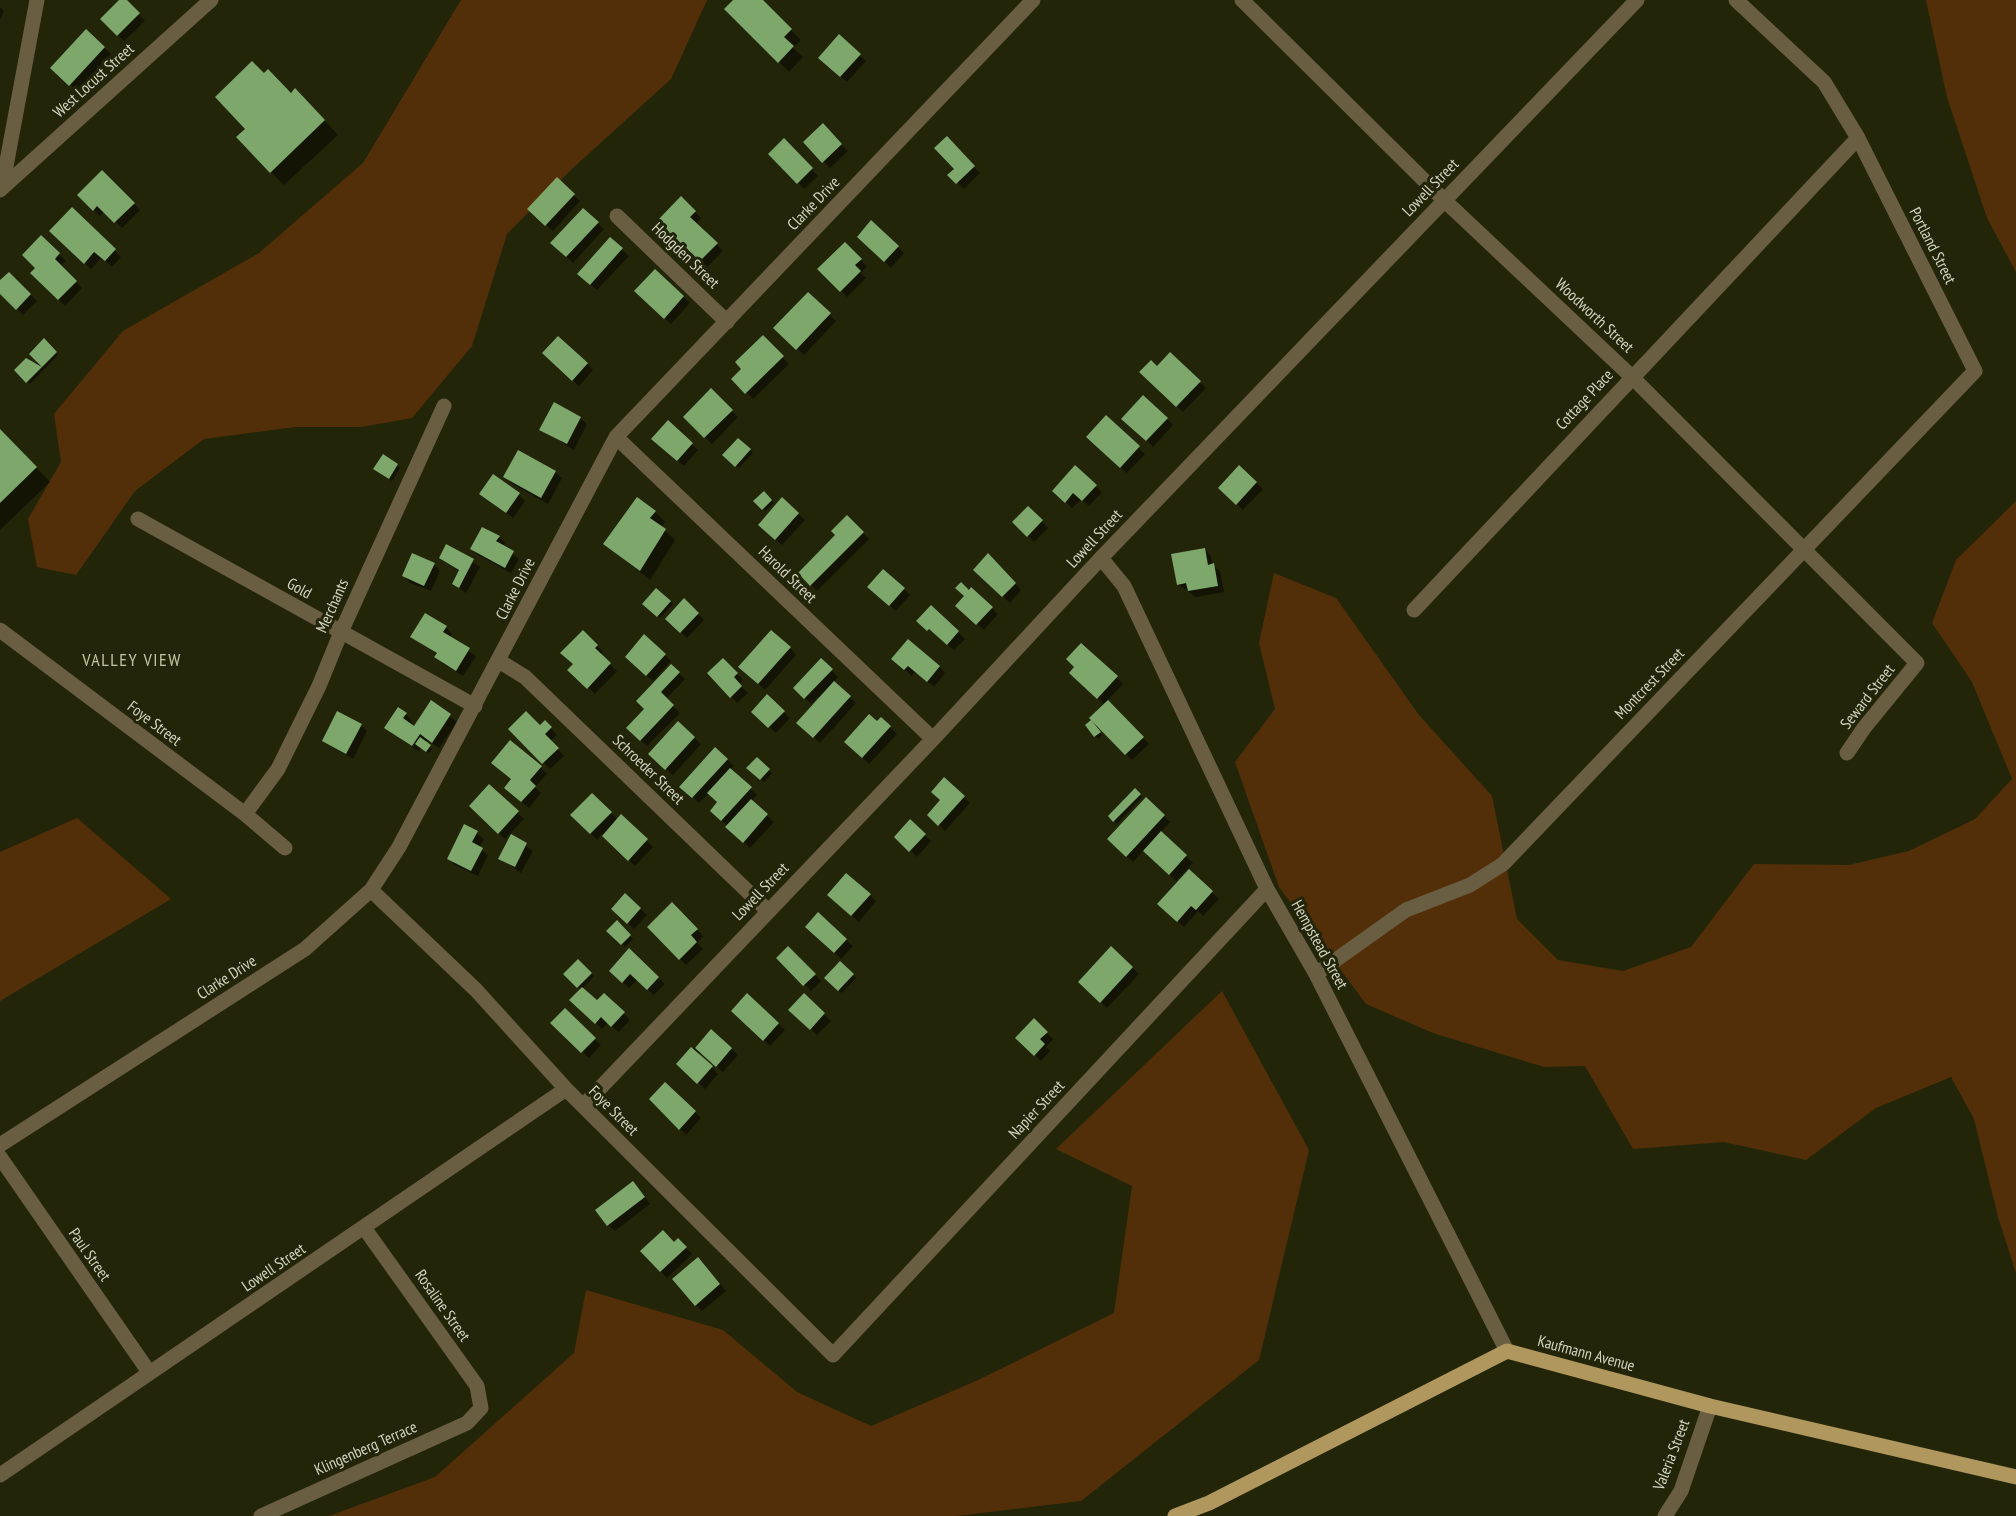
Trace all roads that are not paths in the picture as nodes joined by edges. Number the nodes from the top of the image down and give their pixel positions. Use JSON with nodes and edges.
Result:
{"nodes":[{"id":1,"x":37,"y":0,"type":"edge"},
{"id":2,"x":211,"y":0,"type":"edge"},
{"id":3,"x":1033,"y":0,"type":"edge"},
{"id":4,"x":1242,"y":0,"type":"edge"},
{"id":5,"x":1637,"y":0,"type":"edge"},
{"id":6,"x":1736,"y":0,"type":"edge"},
{"id":7,"x":1858,"y":138,"type":"junction"},
{"id":8,"x":1,"y":189,"type":"edge"},
{"id":9,"x":1444,"y":200,"type":"junction"},
{"id":10,"x":617,"y":216,"type":"dead end"},
{"id":11,"x":727,"y":322,"type":"junction"},
{"id":12,"x":1975,"y":371,"type":"joint"},
{"id":13,"x":1632,"y":377,"type":"junction"},
{"id":14,"x":444,"y":406,"type":"dead end"},
{"id":15,"x":616,"y":437,"type":"junction"},
{"id":16,"x":138,"y":519,"type":"dead end"},
{"id":17,"x":1805,"y":548,"type":"junction"},
{"id":18,"x":1101,"y":558,"type":"junction"},
{"id":19,"x":1414,"y":610,"type":"dead end"},
{"id":20,"x":0,"y":630,"type":"edge"},
{"id":21,"x":340,"y":632,"type":"junction"},
{"id":22,"x":499,"y":662,"type":"junction"},
{"id":23,"x":1917,"y":663,"type":"joint"},
{"id":24,"x":475,"y":706,"type":"junction"},
{"id":25,"x":933,"y":739,"type":"junction"},
{"id":26,"x":1847,"y":753,"type":"dead end"},
{"id":27,"x":245,"y":814,"type":"junction"},
{"id":28,"x":285,"y":848,"type":"dead end"},
{"id":29,"x":1267,"y":889,"type":"junction"},
{"id":30,"x":371,"y":890,"type":"junction"},
{"id":31,"x":767,"y":910,"type":"junction"},
{"id":32,"x":1316,"y":974,"type":"junction"},
{"id":33,"x":566,"y":1089,"type":"junction"},
{"id":34,"x":583,"y":1106,"type":"junction"},
{"id":35,"x":0,"y":1145,"type":"edge"},
{"id":36,"x":0,"y":1157,"type":"edge"},
{"id":37,"x":365,"y":1228,"type":"junction"},
{"id":38,"x":1507,"y":1351,"type":"junction"},
{"id":39,"x":832,"y":1354,"type":"joint"},
{"id":40,"x":149,"y":1372,"type":"junction"},
{"id":41,"x":1710,"y":1406,"type":"junction"},
{"id":42,"x":481,"y":1408,"type":"joint"},
{"id":43,"x":0,"y":1475,"type":"edge"},
{"id":44,"x":2016,"y":1478,"type":"edge"},
{"id":45,"x":261,"y":1516,"type":"edge"},
{"id":46,"x":1175,"y":1516,"type":"edge"},
{"id":47,"x":1665,"y":1516,"type":"edge"}],
"edges":[{"from":1,"to":8,"type":"street"},
{"from":2,"to":8,"type":"street","name":"West Locust Street"},
{"from":3,"to":11,"type":"street","name":"Clarke Drive"},
{"from":4,"to":9,"type":"street","name":"Woodworth Street"},
{"from":5,"to":9,"type":"street","name":"Lowell Street"},
{"from":6,"to":7,"type":"street","name":"Portland Street"},
{"from":7,"to":12,"type":"street","name":"Portland Street"},
{"from":7,"to":13,"type":"street","name":"Cottage Place"},
{"from":9,"to":13,"type":"street","name":"Woodworth Street"},
{"from":9,"to":18,"type":"street","name":"Lowell Street"},
{"from":10,"to":11,"type":"street","name":"Hodgden Street"},
{"from":11,"to":15,"type":"street","name":"Clarke Drive"},
{"from":12,"to":17,"type":"street","name":"Montcrest Street"},
{"from":13,"to":17,"type":"street","name":"Woodworth Street"},
{"from":13,"to":19,"type":"street","name":"Cottage Place"},
{"from":14,"to":21,"type":"street","name":"Merchants"},
{"from":15,"to":22,"type":"street","name":"Clarke Drive"},
{"from":15,"to":25,"type":"street","name":"Harold Street"},
{"from":16,"to":21,"type":"street","name":"Gold"},
{"from":17,"to":23,"type":"street","name":"Woodworth Street"},
{"from":17,"to":32,"type":"street","name":"Montcrest Street"},
{"from":18,"to":25,"type":"street","name":"Lowell Street"},
{"from":18,"to":29,"type":"street","name":"Hempstead Street"},
{"from":20,"to":27,"type":"street","name":"Foye Street"},
{"from":21,"to":24,"type":"street","name":"Gold"},
{"from":21,"to":27,"type":"street","name":"Merchants"},
{"from":22,"to":24,"type":"street","name":"Clarke Drive"},
{"from":22,"to":31,"type":"street","name":"Schroeder Street"},
{"from":23,"to":26,"type":"street","name":"Seward Street"},
{"from":24,"to":30,"type":"street","name":"Clarke Drive"},
{"from":25,"to":31,"type":"street","name":"Lowell Street"},
{"from":27,"to":28,"type":"street","name":"Foye Street"},
{"from":29,"to":32,"type":"street","name":"Hempstead Street"},
{"from":29,"to":39,"type":"street","name":"Napier Street"},
{"from":30,"to":33,"type":"street","name":"Foye Street"},
{"from":30,"to":35,"type":"street","name":"Clarke Drive"},
{"from":31,"to":34,"type":"street","name":"Lowell Street"},
{"from":32,"to":38,"type":"street","name":"Hempstead Street"},
{"from":33,"to":34,"type":"street","name":"Foye Street"},
{"from":33,"to":37,"type":"street","name":"Lowell Street"},
{"from":34,"to":39,"type":"street","name":"Foye Street"},
{"from":36,"to":40,"type":"street","name":"Paul Street"},
{"from":37,"to":40,"type":"street","name":"Lowell Street"},
{"from":37,"to":42,"type":"street","name":"Rosaline Street"},
{"from":38,"to":41,"type":"main road","name":"Kaufmann Avenue"},
{"from":38,"to":46,"type":"main road"},
{"from":40,"to":43,"type":"street","name":"Lowell Street"},
{"from":41,"to":44,"type":"main road","name":"Kaufmann Avenue"},
{"from":41,"to":47,"type":"street","name":"Valeria Street"},
{"from":42,"to":45,"type":"street","name":"Klingenberg Terrace"}]}
